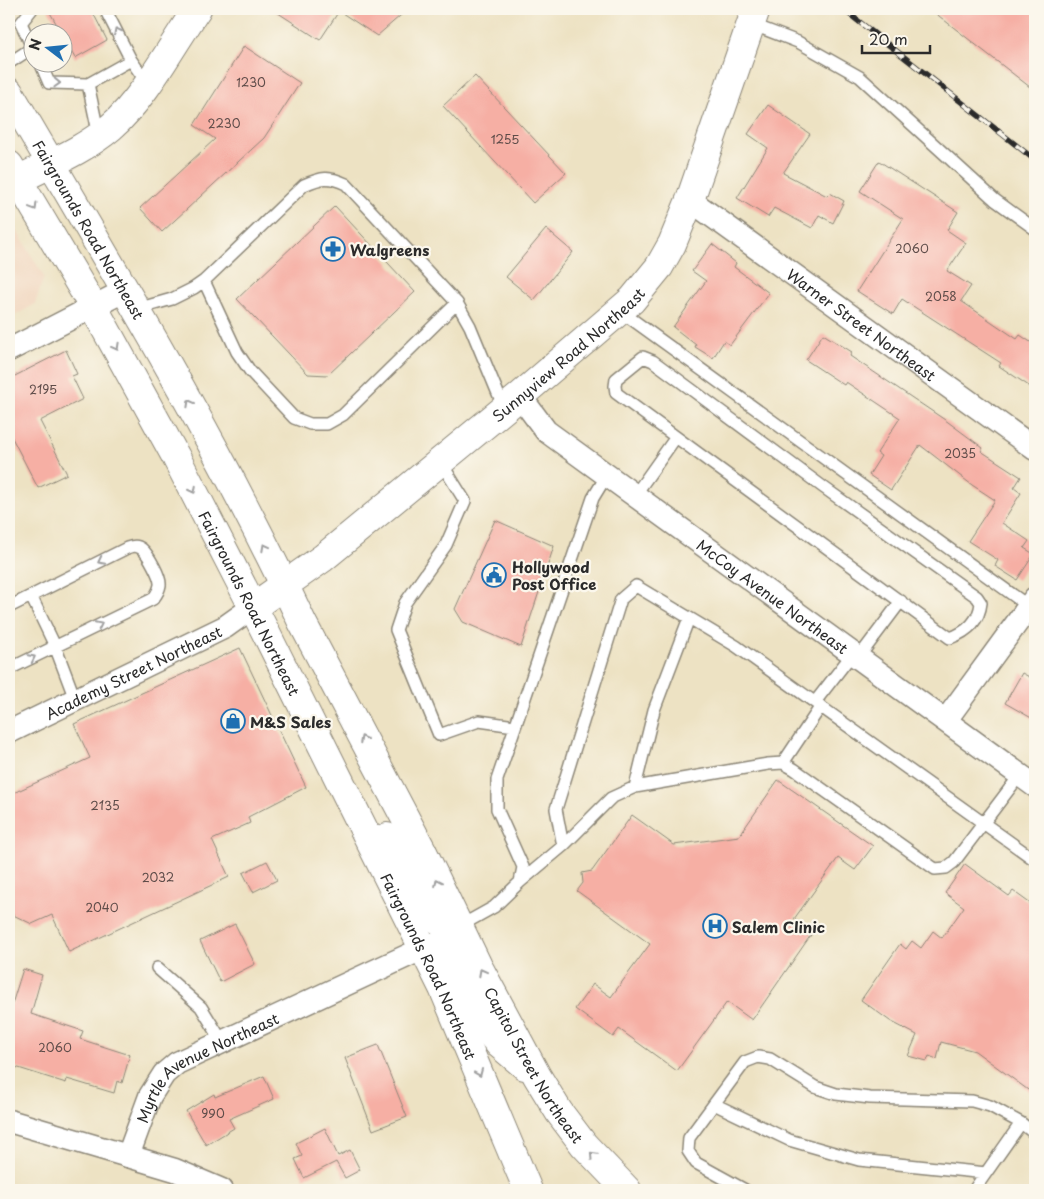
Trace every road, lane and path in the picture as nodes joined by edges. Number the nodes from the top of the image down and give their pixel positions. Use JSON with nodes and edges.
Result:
{"nodes":[{"id":1,"x":32,"y":9,"type":"edge"},
{"id":2,"x":105,"y":9,"type":"edge"},
{"id":3,"x":191,"y":13,"type":"edge"},
{"id":4,"x":753,"y":16,"type":"edge"},
{"id":5,"x":23,"y":22,"type":"edge"},
{"id":6,"x":22,"y":55,"type":"edge"},
{"id":7,"x":131,"y":60,"type":"junction"},
{"id":8,"x":9,"y":63,"type":"edge"},
{"id":9,"x":44,"y":72,"type":"edge"},
{"id":10,"x":147,"y":83,"type":"junction"},
{"id":11,"x":88,"y":84,"type":"junction"},
{"id":12,"x":9,"y":92,"type":"edge"},
{"id":13,"x":99,"y":136,"type":"junction"},
{"id":14,"x":51,"y":164,"type":"junction"},
{"id":15,"x":13,"y":173,"type":"edge"},
{"id":16,"x":690,"y":200,"type":"junction"},
{"id":17,"x":1035,"y":229,"type":"edge"},
{"id":18,"x":204,"y":281,"type":"junction"},
{"id":19,"x":132,"y":300,"type":"junction"},
{"id":20,"x":457,"y":303,"type":"junction"},
{"id":21,"x":94,"y":308,"type":"junction"},
{"id":22,"x":619,"y":310,"type":"junction"},
{"id":23,"x":9,"y":350,"type":"edge"},
{"id":24,"x":512,"y":402,"type":"junction"},
{"id":25,"x":676,"y":437,"type":"junction"},
{"id":26,"x":1035,"y":448,"type":"edge"},
{"id":27,"x":440,"y":461,"type":"junction"},
{"id":28,"x":607,"y":475,"type":"junction"},
{"id":29,"x":635,"y":495,"type":"junction"},
{"id":30,"x":285,"y":586,"type":"junction"},
{"id":31,"x":31,"y":596,"type":"junction"},
{"id":32,"x":901,"y":601,"type":"junction"},
{"id":33,"x":1033,"y":605,"type":"edge"},
{"id":34,"x":254,"y":606,"type":"junction"},
{"id":35,"x":9,"y":607,"type":"edge"},
{"id":36,"x":689,"y":618,"type":"junction"},
{"id":37,"x":55,"y":646,"type":"junction"},
{"id":38,"x":856,"y":655,"type":"junction"},
{"id":39,"x":9,"y":669,"type":"edge"},
{"id":40,"x":75,"y":699,"type":"junction"},
{"id":41,"x":818,"y":704,"type":"junction"},
{"id":42,"x":946,"y":720,"type":"junction"},
{"id":43,"x":515,"y":726,"type":"junction"},
{"id":44,"x":9,"y":732,"type":"edge"},
{"id":45,"x":784,"y":764,"type":"junction"},
{"id":46,"x":1028,"y":780,"type":"edge"},
{"id":47,"x":635,"y":787,"type":"junction"},
{"id":48,"x":356,"y":812,"type":"junction"},
{"id":49,"x":984,"y":823,"type":"junction"},
{"id":50,"x":563,"y":846,"type":"junction"},
{"id":51,"x":1035,"y":860,"type":"edge"},
{"id":52,"x":520,"y":882,"type":"junction"},
{"id":53,"x":460,"y":926,"type":"junction"},
{"id":54,"x":424,"y":948,"type":"junction"},
{"id":55,"x":157,"y":968,"type":"dead end"},
{"id":56,"x":222,"y":1042,"type":"junction"},
{"id":57,"x":537,"y":1076,"type":"junction"},
{"id":58,"x":714,"y":1104,"type":"junction"},
{"id":59,"x":9,"y":1121,"type":"edge"},
{"id":60,"x":1021,"y":1123,"type":"junction"},
{"id":61,"x":1035,"y":1134,"type":"edge"},
{"id":62,"x":128,"y":1156,"type":"junction"},
{"id":63,"x":986,"y":1173,"type":"junction"},
{"id":64,"x":222,"y":1190,"type":"edge"},
{"id":65,"x":528,"y":1190,"type":"edge"},
{"id":66,"x":627,"y":1190,"type":"edge"},
{"id":67,"x":745,"y":1190,"type":"edge"},
{"id":68,"x":974,"y":1190,"type":"edge"}],
"edges":[{"from":1,"to":5,"type":"lane"},
{"from":7,"to":2,"type":"lane","one_way":true},
{"from":3,"to":10,"type":"main road"},
{"from":4,"to":16,"type":"main road","name":"Sunnyview Road Northeast"},
{"from":4,"to":17,"type":"lane"},
{"from":6,"to":8,"type":"lane"},
{"from":7,"to":10,"type":"lane"},
{"from":7,"to":11,"type":"lane"},
{"from":9,"to":11,"type":"lane","one_way":true},
{"from":10,"to":13,"type":"main road"},
{"from":11,"to":13,"type":"lane"},
{"from":12,"to":14,"type":"main road","name":"Fairgrounds Road Northeast"},
{"from":13,"to":14,"type":"main road"},
{"from":14,"to":15,"type":"main road"},
{"from":14,"to":19,"type":"main road","name":"Fairgrounds Road Northeast"},
{"from":15,"to":21,"type":"main road","name":"Fairgrounds Road Northeast","one_way":true},
{"from":16,"to":22,"type":"main road","name":"Sunnyview Road Northeast"},
{"from":16,"to":26,"type":"street","name":"Warner Street Northeast"},
{"from":18,"to":19,"type":"lane"},
{"from":18,"to":20,"type":"lane"},
{"from":18,"to":20,"type":"lane"},
{"from":19,"to":21,"type":"street"},
{"from":30,"to":19,"type":"main road","name":"Fairgrounds Road Northeast","one_way":true},
{"from":20,"to":24,"type":"lane"},
{"from":21,"to":23,"type":"street"},
{"from":21,"to":34,"type":"main road","name":"Fairgrounds Road Northeast","one_way":true},
{"from":22,"to":24,"type":"main road","name":"Sunnyview Road Northeast"},
{"from":22,"to":33,"type":"lane"},
{"from":24,"to":27,"type":"main road","name":"Sunnyview Road Northeast"},
{"from":24,"to":28,"type":"street","name":"McCoy Avenue Northeast"},
{"from":25,"to":29,"type":"lane"},
{"from":25,"to":32,"type":"lane"},
{"from":25,"to":32,"type":"lane"},
{"from":27,"to":30,"type":"main road","name":"Sunnyview Road Northeast"},
{"from":27,"to":43,"type":"lane"},
{"from":28,"to":29,"type":"street","name":"McCoy Avenue Northeast"},
{"from":28,"to":43,"type":"lane"},
{"from":29,"to":38,"type":"street","name":"McCoy Avenue Northeast"},
{"from":30,"to":34,"type":"main road","name":"Sunnyview Road Northeast"},
{"from":53,"to":30,"type":"main road","name":"Fairgrounds Road Northeast","one_way":true},
{"from":31,"to":35,"type":"lane"},
{"from":31,"to":37,"type":"lane"},
{"from":37,"to":31,"type":"lane","one_way":true},
{"from":32,"to":38,"type":"lane"},
{"from":33,"to":42,"type":"street"},
{"from":34,"to":40,"type":"street","name":"Academy Street Northeast"},
{"from":34,"to":48,"type":"main road","name":"Fairgrounds Road Northeast"},
{"from":36,"to":41,"type":"lane"},
{"from":36,"to":47,"type":"lane"},
{"from":36,"to":50,"type":"lane"},
{"from":39,"to":37,"type":"lane","one_way":true},
{"from":37,"to":40,"type":"lane"},
{"from":38,"to":41,"type":"lane"},
{"from":38,"to":42,"type":"street","name":"McCoy Avenue Northeast"},
{"from":40,"to":44,"type":"street","name":"Academy Street Northeast"},
{"from":41,"to":45,"type":"lane"},
{"from":41,"to":49,"type":"lane"},
{"from":42,"to":46,"type":"street","name":"McCoy Avenue Northeast"},
{"from":43,"to":52,"type":"lane"},
{"from":45,"to":47,"type":"lane"},
{"from":45,"to":49,"type":"lane"},
{"from":46,"to":49,"type":"lane"},
{"from":47,"to":50,"type":"lane"},
{"from":48,"to":53,"type":"main road"},
{"from":48,"to":54,"type":"main road","name":"Fairgrounds Road Northeast"},
{"from":49,"to":51,"type":"lane"},
{"from":50,"to":52,"type":"lane"},
{"from":52,"to":53,"type":"lane"},
{"from":57,"to":53,"type":"main road","name":"Capitol Street Northeast","one_way":true},
{"from":54,"to":56,"type":"street","name":"Myrtle Avenue Northeast"},
{"from":54,"to":57,"type":"main road"},
{"from":54,"to":65,"type":"main road","name":"Fairgrounds Road Northeast","one_way":true},
{"from":55,"to":56,"type":"lane"},
{"from":56,"to":62,"type":"street","name":"Myrtle Avenue Northeast"},
{"from":66,"to":57,"type":"main road","name":"Capitol Street Northeast","one_way":true},
{"from":58,"to":60,"type":"lane"},
{"from":58,"to":63,"type":"lane"},
{"from":58,"to":67,"type":"lane"},
{"from":59,"to":62,"type":"street"},
{"from":60,"to":61,"type":"lane"},
{"from":60,"to":63,"type":"lane"},
{"from":62,"to":64,"type":"street"},
{"from":63,"to":68,"type":"lane"}]}
